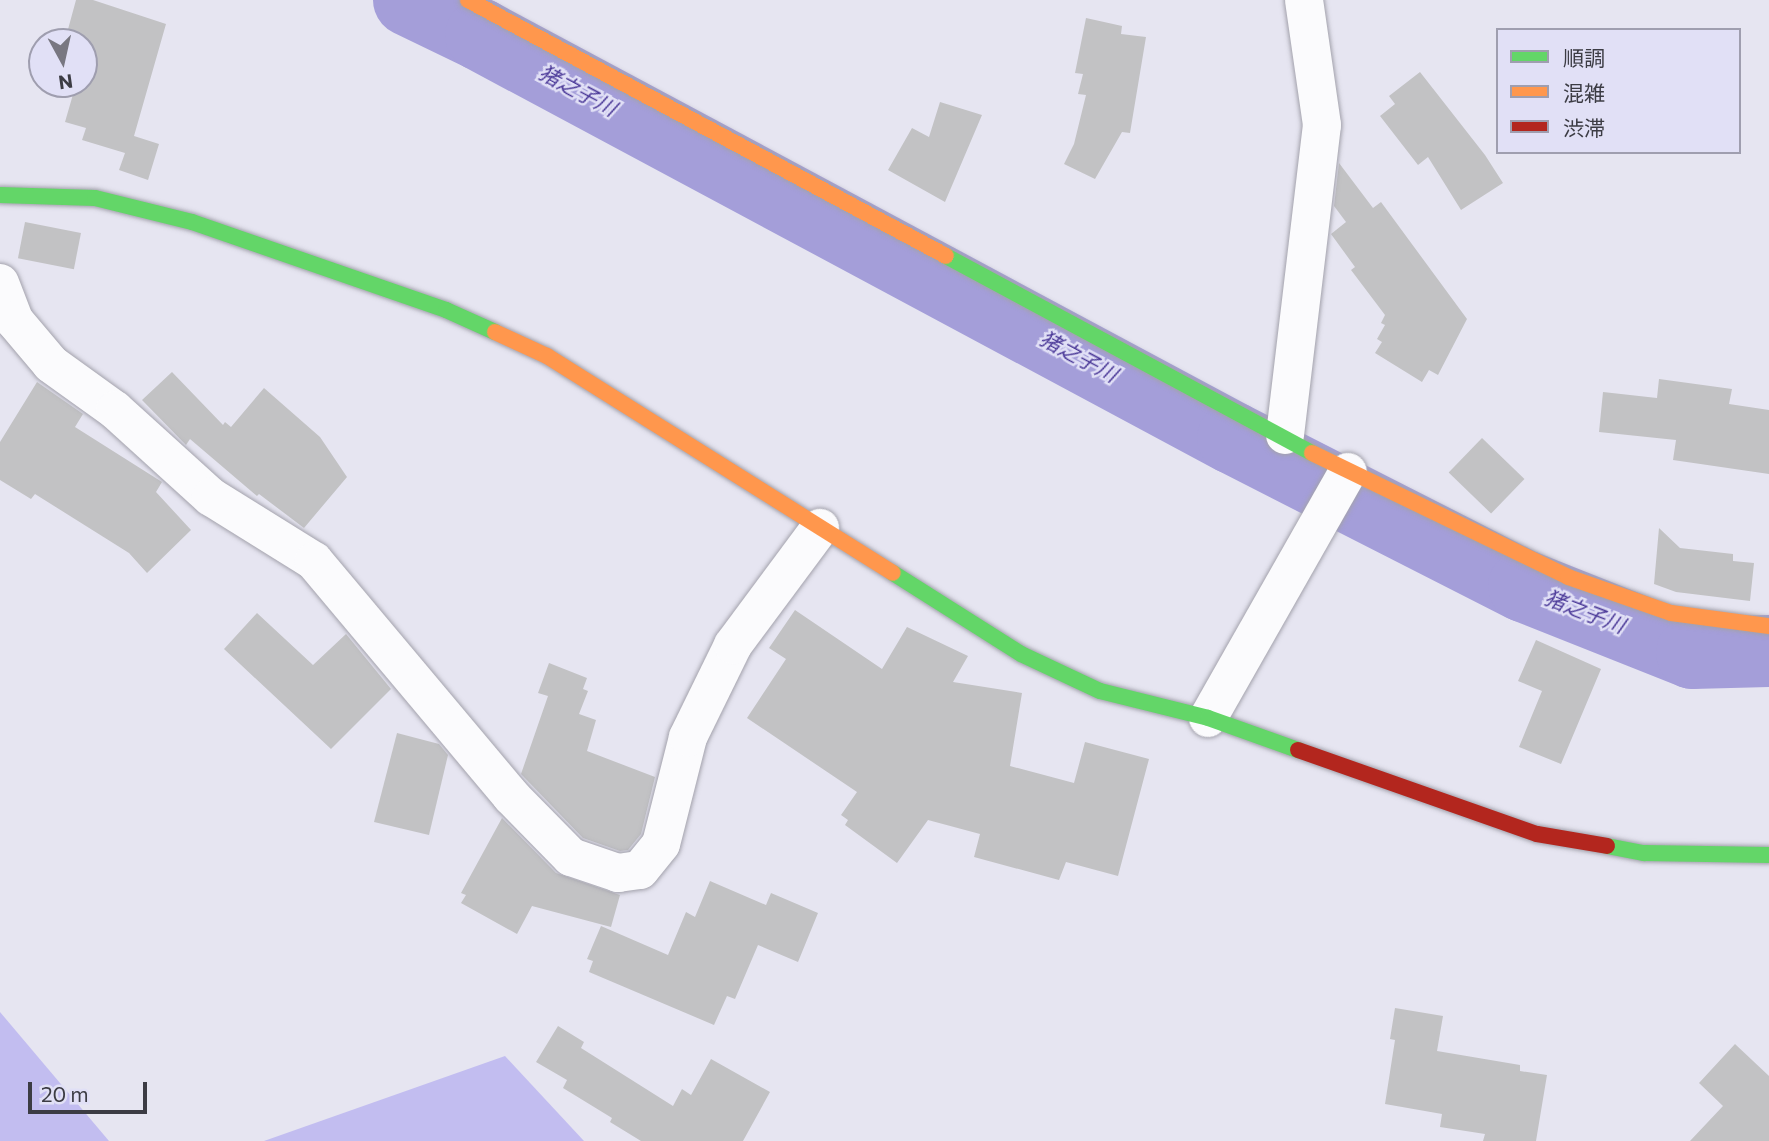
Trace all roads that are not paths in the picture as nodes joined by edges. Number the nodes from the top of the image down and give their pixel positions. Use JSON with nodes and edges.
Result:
{"nodes":[{"id":1,"x":468,"y":0,"type":"edge"},
{"id":2,"x":1304,"y":0,"type":"edge"},
{"id":3,"x":0,"y":195,"type":"edge"},
{"id":4,"x":0,"y":283,"type":"edge"},
{"id":5,"x":1285,"y":435,"type":"junction"},
{"id":6,"x":1345,"y":478,"type":"junction"},
{"id":7,"x":820,"y":528,"type":"junction"},
{"id":8,"x":1769,"y":626,"type":"edge"},
{"id":9,"x":1208,"y":718,"type":"junction"},
{"id":10,"x":1769,"y":855,"type":"edge"}],
"edges":[{"from":1,"to":5,"type":"street"},
{"from":2,"to":5,"type":"street"},
{"from":3,"to":7,"type":"street"},
{"from":4,"to":7,"type":"street"},
{"from":5,"to":6,"type":"street"},
{"from":6,"to":8,"type":"street"},
{"from":6,"to":9,"type":"street"},
{"from":7,"to":9,"type":"street"},
{"from":9,"to":10,"type":"street"}]}
